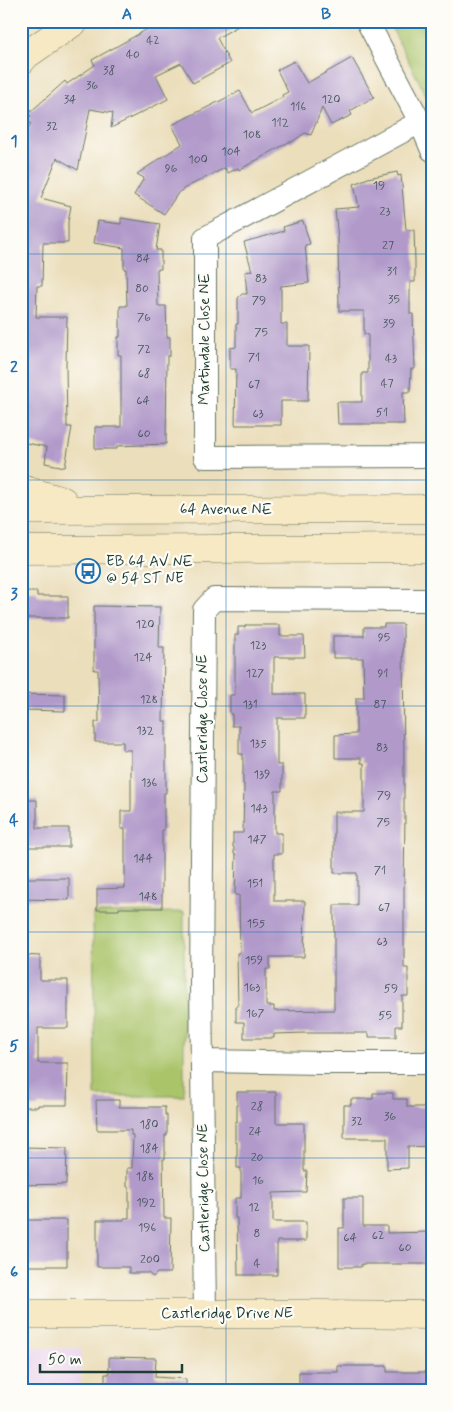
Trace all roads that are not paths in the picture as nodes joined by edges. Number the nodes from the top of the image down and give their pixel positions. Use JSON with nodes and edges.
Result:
{"nodes":[{"id":1,"x":75,"y":21,"type":"edge"},
{"id":2,"x":367,"y":21,"type":"edge"},
{"id":3,"x":23,"y":56,"type":"edge"},
{"id":4,"x":420,"y":122,"type":"junction"},
{"id":5,"x":432,"y":150,"type":"edge"},
{"id":6,"x":432,"y":453,"type":"edge"},
{"id":7,"x":21,"y":489,"type":"edge"},
{"id":8,"x":432,"y":509,"type":"edge"},
{"id":9,"x":21,"y":510,"type":"edge"},
{"id":10,"x":98,"y":511,"type":"junction"},
{"id":11,"x":432,"y":548,"type":"edge"},
{"id":12,"x":21,"y":550,"type":"edge"},
{"id":13,"x":432,"y":602,"type":"edge"},
{"id":14,"x":432,"y":1060,"type":"edge"},
{"id":15,"x":202,"y":1061,"type":"junction"},
{"id":16,"x":21,"y":1314,"type":"edge"},
{"id":17,"x":206,"y":1314,"type":"junction"},
{"id":18,"x":432,"y":1315,"type":"edge"}],
"edges":[{"from":1,"to":3,"type":"main road"},
{"from":2,"to":4,"type":"street"},
{"from":4,"to":5,"type":"street"},
{"from":4,"to":6,"type":"street","name":"Martindale Close NE"},
{"from":7,"to":10,"type":"main road"},
{"from":8,"to":10,"type":"main road","name":"64 Avenue NE"},
{"from":9,"to":10,"type":"main road","name":"64 Avenue NE"},
{"from":11,"to":12,"type":"main road"},
{"from":13,"to":15,"type":"street","name":"Castleridge Close NE"},
{"from":14,"to":15,"type":"street"},
{"from":15,"to":17,"type":"street","name":"Castleridge Close NE"},
{"from":16,"to":17,"type":"main road","name":"Castleridge Drive NE"},
{"from":17,"to":18,"type":"main road","name":"Castleridge Drive NE"}]}
